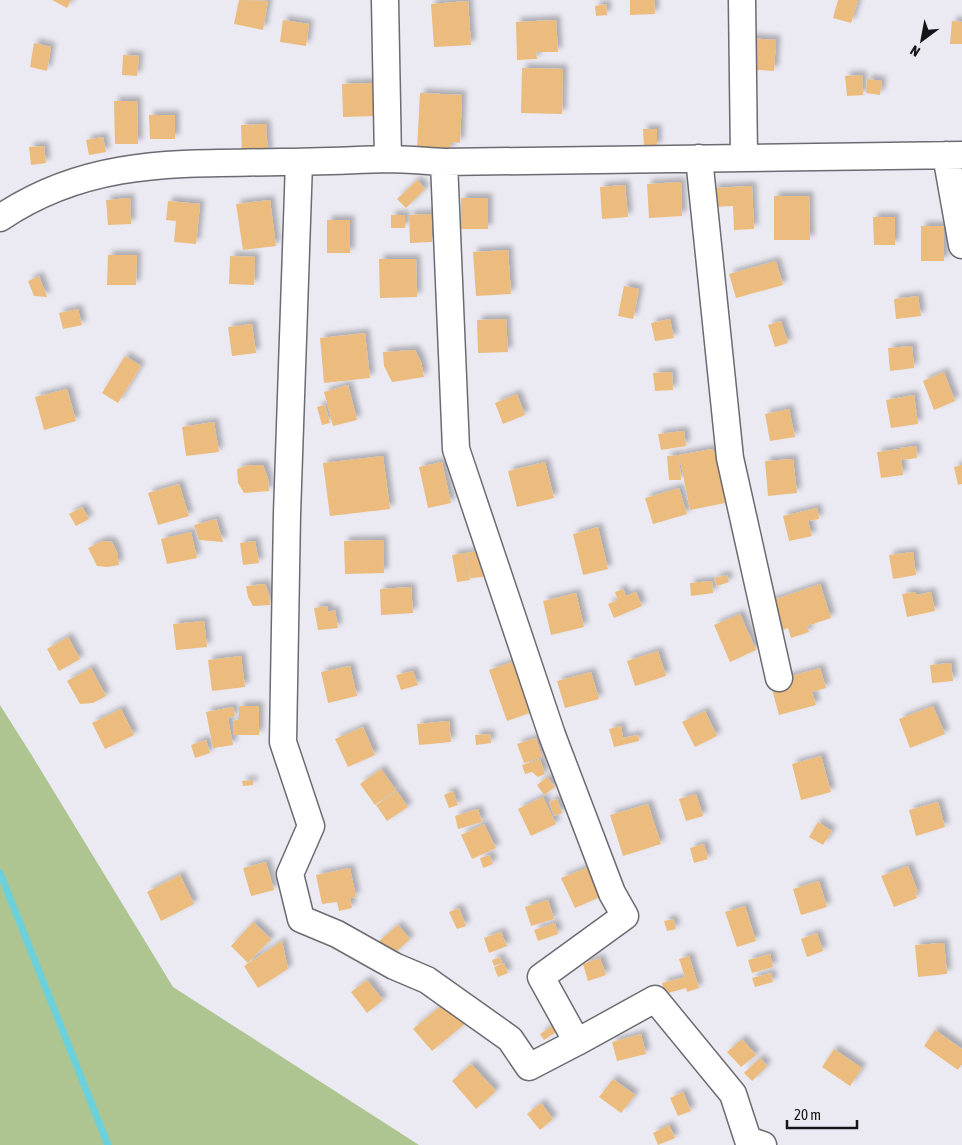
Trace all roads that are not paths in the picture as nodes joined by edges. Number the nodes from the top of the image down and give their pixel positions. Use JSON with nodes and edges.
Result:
{"nodes":[{"id":1,"x":386,"y":0,"type":"edge"},
{"id":2,"x":742,"y":0,"type":"edge"},
{"id":3,"x":954,"y":155,"type":"edge"},
{"id":4,"x":744,"y":157,"type":"junction"},
{"id":5,"x":699,"y":158,"type":"junction"},
{"id":6,"x":388,"y":159,"type":"junction"},
{"id":7,"x":299,"y":162,"type":"junction"},
{"id":8,"x":444,"y":162,"type":"junction"},
{"id":9,"x":0,"y":218,"type":"edge"},
{"id":10,"x":962,"y":245,"type":"edge"},
{"id":11,"x":779,"y":678,"type":"dead end"},
{"id":12,"x":577,"y":1042,"type":"junction"},
{"id":13,"x":764,"y":1145,"type":"edge"}],
"edges":[{"from":1,"to":6,"type":"street"},
{"from":2,"to":4,"type":"street"},
{"from":3,"to":4,"type":"street"},
{"from":3,"to":10,"type":"street"},
{"from":4,"to":5,"type":"street"},
{"from":5,"to":8,"type":"street"},
{"from":5,"to":11,"type":"street"},
{"from":6,"to":7,"type":"street"},
{"from":6,"to":8,"type":"street"},
{"from":7,"to":9,"type":"street"},
{"from":7,"to":12,"type":"street"},
{"from":8,"to":12,"type":"street"},
{"from":12,"to":13,"type":"street"}]}
